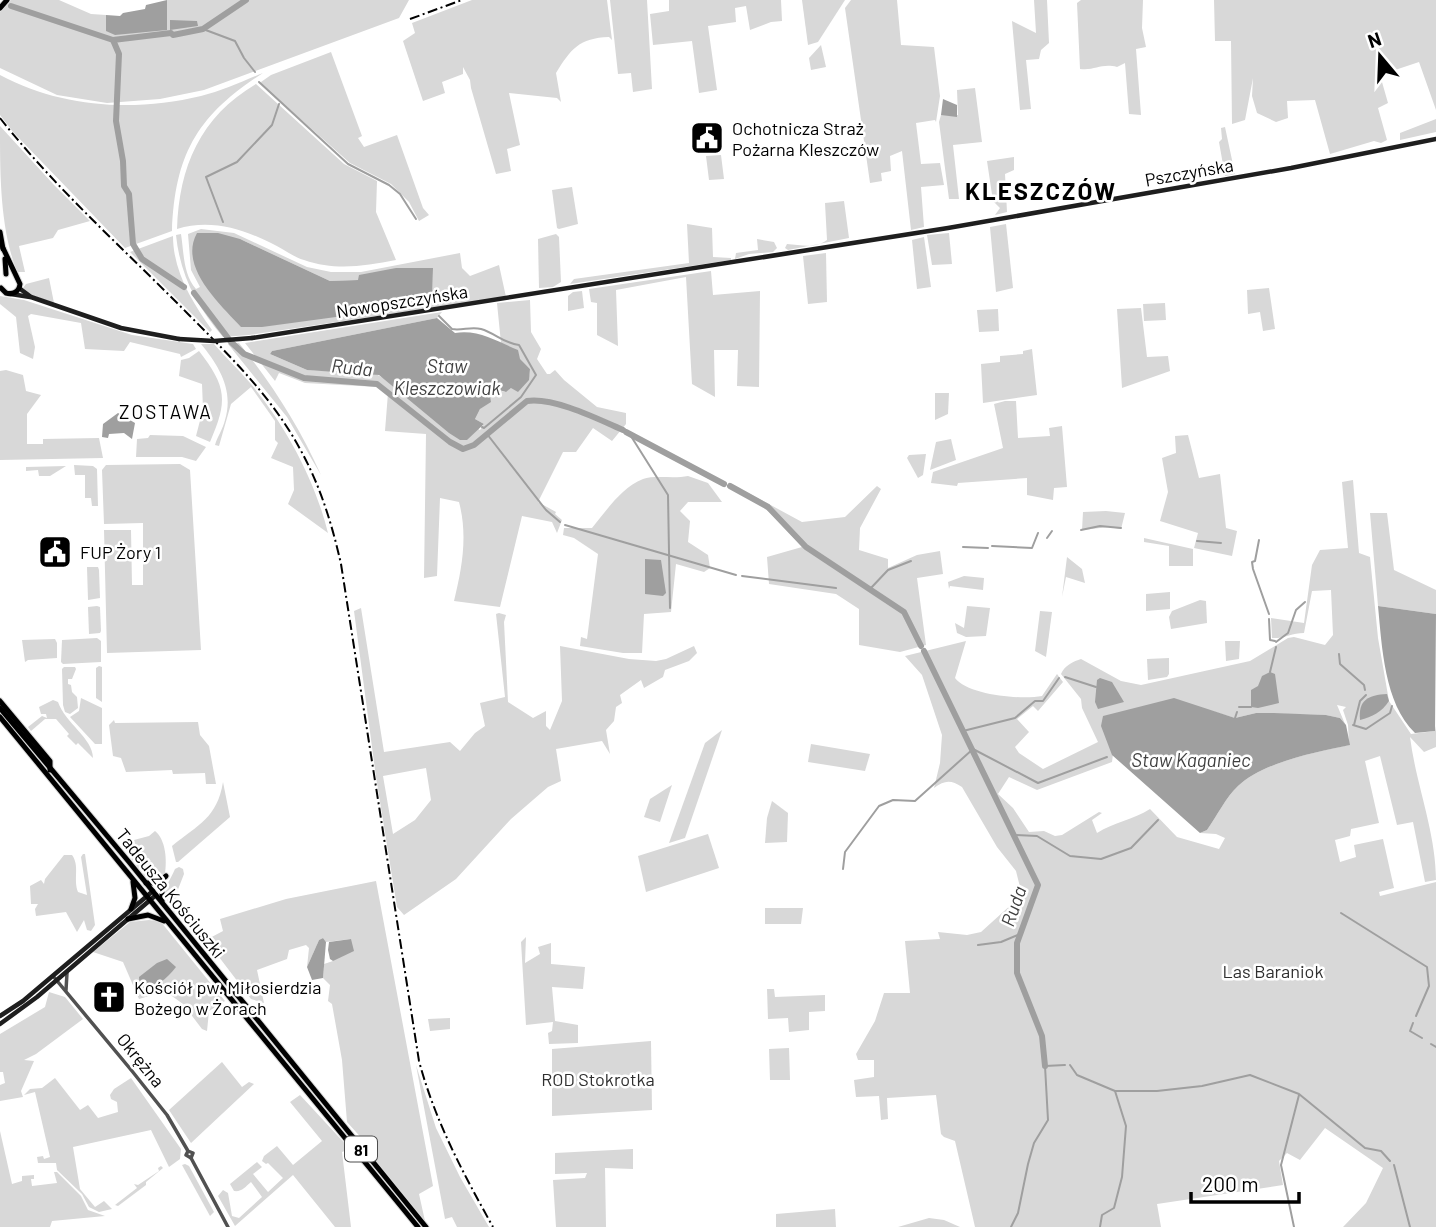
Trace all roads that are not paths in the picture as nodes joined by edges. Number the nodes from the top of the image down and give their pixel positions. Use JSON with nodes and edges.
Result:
{"nodes":[{"id":1,"x":7,"y":0,"type":"edge"},
{"id":2,"x":0,"y":8,"type":"edge"},
{"id":3,"x":1436,"y":139,"type":"edge"},
{"id":4,"x":0,"y":232,"type":"edge"},
{"id":5,"x":3,"y":248,"type":"junction"},
{"id":6,"x":781,"y":255,"type":"joint"},
{"id":7,"x":16,"y":275,"type":"junction"},
{"id":8,"x":2,"y":277,"type":"edge"},
{"id":9,"x":0,"y":288,"type":"edge"},
{"id":10,"x":19,"y":288,"type":"junction"},
{"id":11,"x":10,"y":294,"type":"junction"},
{"id":12,"x":30,"y":297,"type":"junction"},
{"id":13,"x":0,"y":701,"type":"edge"},
{"id":14,"x":0,"y":708,"type":"edge"},
{"id":15,"x":0,"y":717,"type":"edge"},
{"id":16,"x":51,"y":770,"type":"junction"},
{"id":17,"x":131,"y":875,"type":"junction"},
{"id":18,"x":166,"y":876,"type":"dead end"},
{"id":19,"x":146,"y":883,"type":"junction"},
{"id":20,"x":162,"y":889,"type":"dead end"},
{"id":21,"x":152,"y":896,"type":"junction"},
{"id":22,"x":162,"y":902,"type":"junction"},
{"id":23,"x":131,"y":909,"type":"junction"},
{"id":24,"x":128,"y":919,"type":"junction"},
{"id":25,"x":169,"y":922,"type":"junction"},
{"id":26,"x":67,"y":972,"type":"junction"},
{"id":27,"x":52,"y":976,"type":"junction"},
{"id":28,"x":57,"y":981,"type":"junction"},
{"id":29,"x":47,"y":989,"type":"junction"},
{"id":30,"x":66,"y":992,"type":"junction"},
{"id":31,"x":0,"y":1016,"type":"edge"},
{"id":32,"x":0,"y":1024,"type":"edge"},
{"id":33,"x":228,"y":1227,"type":"edge"},
{"id":34,"x":418,"y":1227,"type":"edge"},
{"id":35,"x":426,"y":1227,"type":"edge"}],
"edges":[{"from":1,"to":2,"type":"main road"},
{"from":3,"to":6,"type":"main road","name":"Pszczyńska"},
{"from":4,"to":5,"type":"main road"},
{"from":5,"to":7,"type":"main road"},
{"from":5,"to":8,"type":"main road"},
{"from":6,"to":12,"type":"main road","name":"Nowopszczyńska","bridge":true},
{"from":7,"to":8,"type":"main road"},
{"from":7,"to":10,"type":"main road"},
{"from":8,"to":9,"type":"main road"},
{"from":9,"to":11,"type":"main road"},
{"from":10,"to":11,"type":"main road"},
{"from":10,"to":12,"type":"main road","name":"Nowopszczyńska"},
{"from":11,"to":12,"type":"main road","name":"Nowopszczyńska"},
{"from":13,"to":16,"type":"main road"},
{"from":14,"to":16,"type":"main road","name":"Tadeusza Kościuszki","number":"81"},
{"from":15,"to":17,"type":"main road","name":"Tadeusza Kościuszki","number":"81"},
{"from":16,"to":19,"type":"main road","name":"Tadeusza Kościuszki","number":"81"},
{"from":17,"to":21,"type":"main road","name":"Tadeusza Kościuszki","number":"81"},
{"from":17,"to":23,"type":"main road"},
{"from":18,"to":19,"type":"main road"},
{"from":19,"to":21,"type":"main road","name":"Tadeusza Kościuszki","number":"81"},
{"from":20,"to":22,"type":"main road"},
{"from":21,"to":22,"type":"main road","name":"Tadeusza Kościuszki","number":"81"},
{"from":21,"to":23,"type":"main road"},
{"from":21,"to":24,"type":"main road"},
{"from":21,"to":25,"type":"main road","name":"Tadeusza Kościuszki","number":"81"},
{"from":22,"to":35,"type":"main road","name":"Tadeusza Kościuszki","number":"81"},
{"from":23,"to":27,"type":"main road"},
{"from":24,"to":25,"type":"main road"},
{"from":24,"to":26,"type":"main road"},
{"from":25,"to":34,"type":"main road","name":"Tadeusza Kościuszki","number":"81"},
{"from":26,"to":28,"type":"main road"},
{"from":26,"to":30,"type":"street"},
{"from":27,"to":28,"type":"street","name":"Okrężna"},
{"from":27,"to":31,"type":"main road"},
{"from":28,"to":29,"type":"main road"},
{"from":28,"to":30,"type":"street","name":"Okrężna"},
{"from":29,"to":30,"type":"street"},
{"from":29,"to":32,"type":"main road"},
{"from":30,"to":33,"type":"street","name":"Okrężna"}]}
